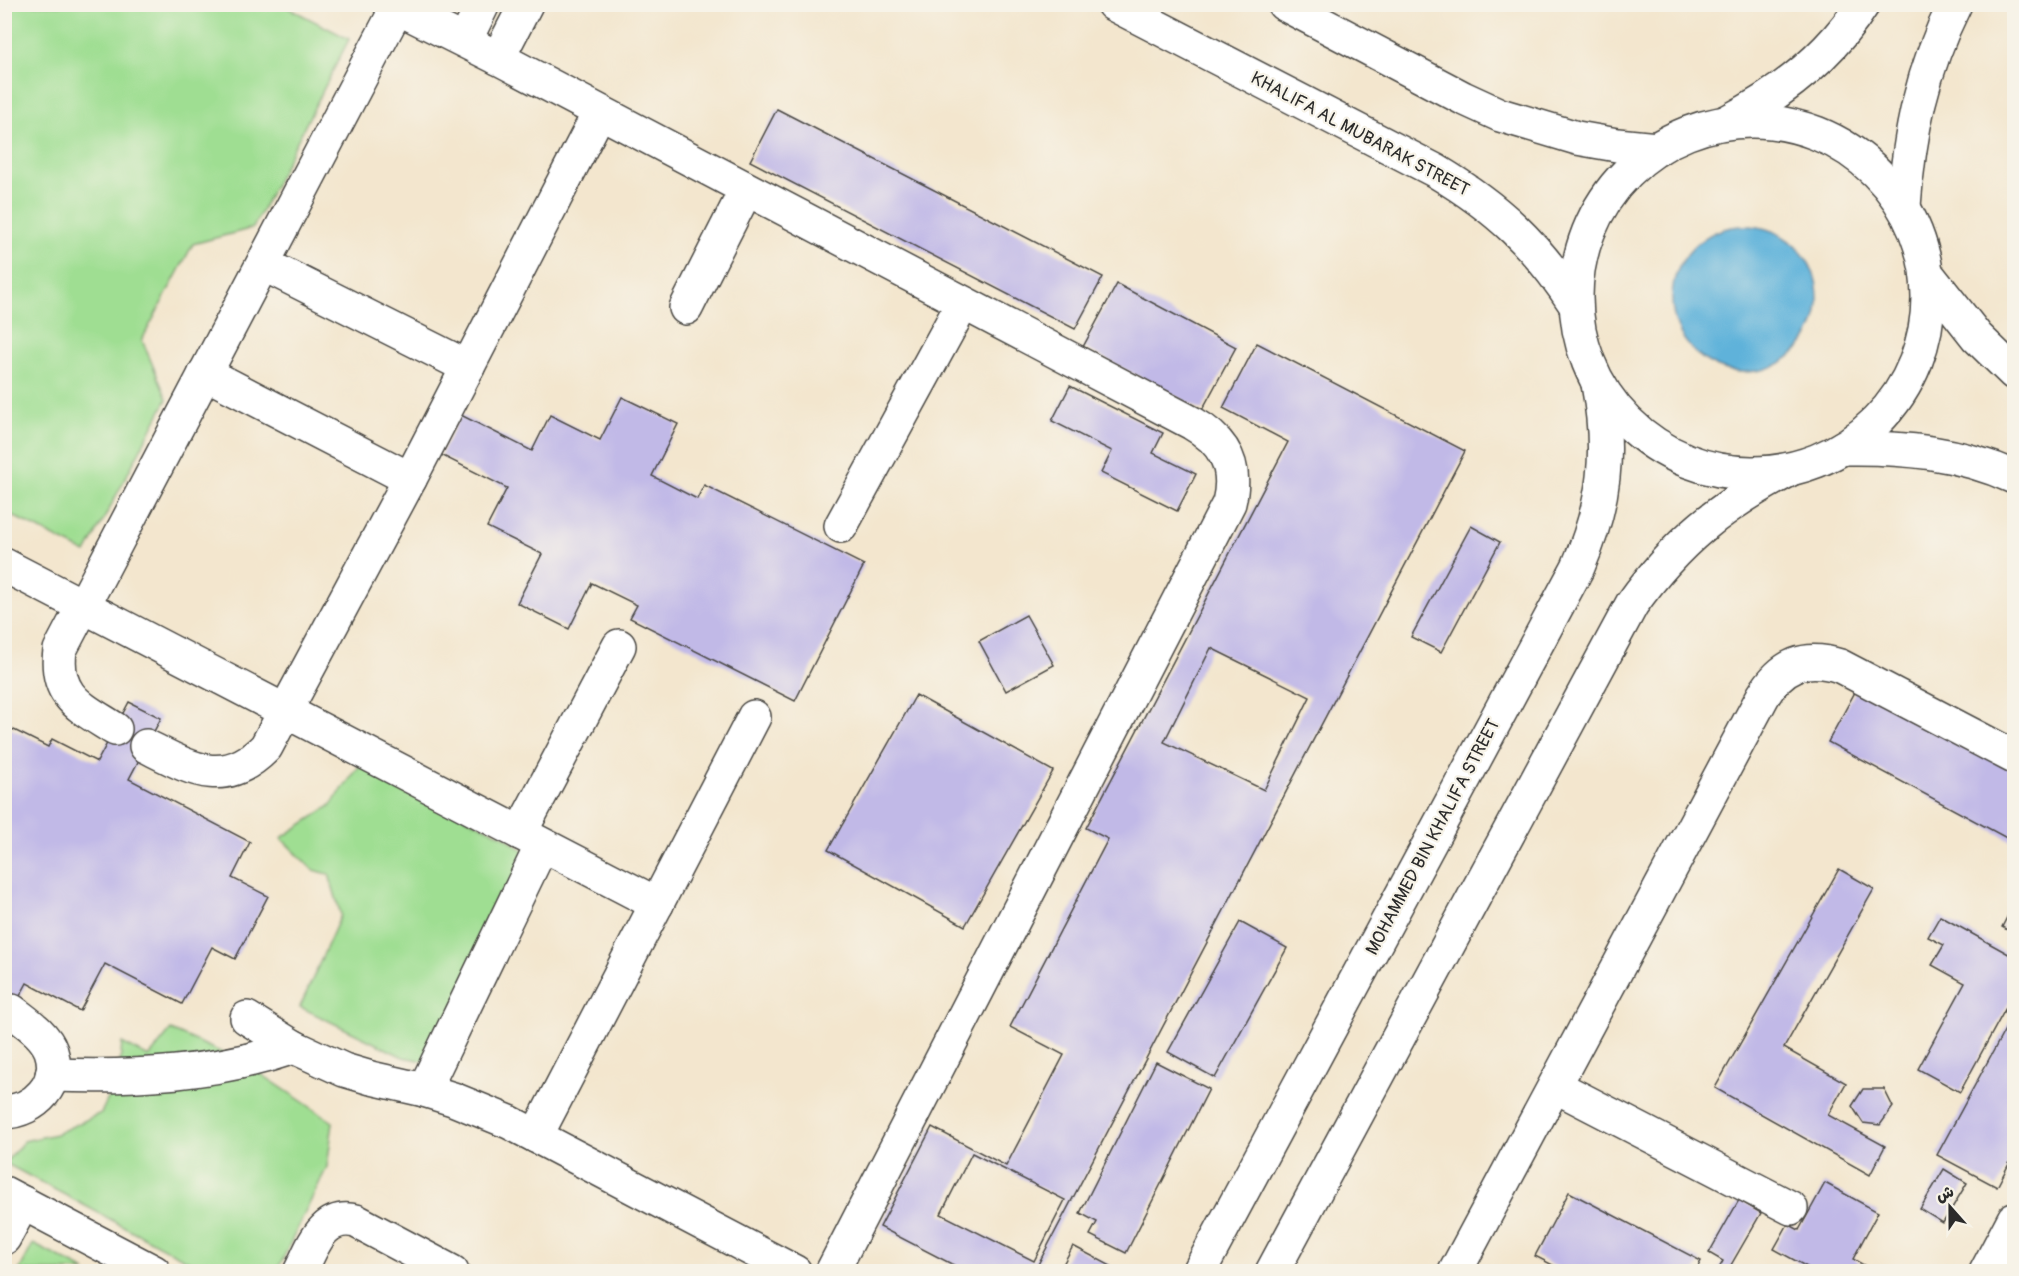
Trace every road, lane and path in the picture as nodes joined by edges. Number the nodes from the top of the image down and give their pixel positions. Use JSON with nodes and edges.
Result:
{"nodes":[{"id":1,"x":483,"y":4,"type":"edge"},
{"id":2,"x":526,"y":4,"type":"edge"},
{"id":3,"x":1113,"y":4,"type":"edge"},
{"id":4,"x":1284,"y":4,"type":"edge"},
{"id":5,"x":1863,"y":4,"type":"edge"},
{"id":6,"x":1955,"y":4,"type":"edge"},
{"id":7,"x":394,"y":6,"type":"edge"},
{"id":8,"x":465,"y":41,"type":"junction"},
{"id":9,"x":498,"y":58,"type":"junction"},
{"id":10,"x":599,"y":113,"type":"junction"},
{"id":11,"x":1724,"y":124,"type":"junction"},
{"id":12,"x":1657,"y":148,"type":"junction"},
{"id":13,"x":746,"y":190,"type":"junction"},
{"id":14,"x":1904,"y":206,"type":"junction"},
{"id":15,"x":263,"y":264,"type":"junction"},
{"id":16,"x":1928,"y":275,"type":"junction"},
{"id":17,"x":963,"y":303,"type":"junction"},
{"id":18,"x":1575,"y":304,"type":"junction"},
{"id":19,"x":686,"y":308,"type":"dead end"},
{"id":20,"x":468,"y":367,"type":"junction"},
{"id":21,"x":205,"y":373,"type":"junction"},
{"id":22,"x":2014,"y":373,"type":"edge"},
{"id":23,"x":1598,"y":384,"type":"junction"},
{"id":24,"x":1843,"y":448,"type":"junction"},
{"id":25,"x":1788,"y":470,"type":"junction"},
{"id":26,"x":2014,"y":477,"type":"edge"},
{"id":27,"x":410,"y":479,"type":"junction"},
{"id":28,"x":841,"y":526,"type":"dead end"},
{"id":29,"x":4,"y":565,"type":"edge"},
{"id":30,"x":82,"y":606,"type":"junction"},
{"id":31,"x":619,"y":646,"type":"dead end"},
{"id":32,"x":285,"y":711,"type":"junction"},
{"id":33,"x":754,"y":717,"type":"dead end"},
{"id":34,"x":115,"y":729,"type":"dead end"},
{"id":35,"x":146,"y":746,"type":"dead end"},
{"id":36,"x":2014,"y":757,"type":"edge"},
{"id":37,"x":531,"y":839,"type":"junction"},
{"id":38,"x":657,"y":904,"type":"junction"},
{"id":39,"x":12,"y":1011,"type":"dead end"},
{"id":40,"x":247,"y":1018,"type":"dead end"},
{"id":41,"x":294,"y":1047,"type":"junction"},
{"id":42,"x":52,"y":1076,"type":"junction"},
{"id":43,"x":1555,"y":1086,"type":"junction"},
{"id":44,"x":424,"y":1090,"type":"junction"},
{"id":45,"x":4,"y":1112,"type":"edge"},
{"id":46,"x":536,"y":1136,"type":"junction"},
{"id":47,"x":14,"y":1198,"type":"edge"},
{"id":48,"x":1791,"y":1208,"type":"dead end"},
{"id":49,"x":2014,"y":1219,"type":"edge"},
{"id":50,"x":4,"y":1238,"type":"edge"},
{"id":51,"x":154,"y":1272,"type":"edge"},
{"id":52,"x":300,"y":1272,"type":"edge"},
{"id":53,"x":452,"y":1272,"type":"edge"},
{"id":54,"x":795,"y":1272,"type":"edge"},
{"id":55,"x":832,"y":1272,"type":"edge"},
{"id":56,"x":1199,"y":1272,"type":"edge"},
{"id":57,"x":1272,"y":1272,"type":"edge"},
{"id":58,"x":1455,"y":1272,"type":"edge"},
{"id":59,"x":1986,"y":1272,"type":"edge"}],
"edges":[{"from":1,"to":8,"type":"main road"},
{"from":2,"to":9,"type":"main road"},
{"from":3,"to":18,"type":"main road","name":"KHALIFA AL MUBARAK STREET"},
{"from":4,"to":12,"type":"main road"},
{"from":5,"to":11,"type":"main road"},
{"from":6,"to":14,"type":"main road"},
{"from":7,"to":8,"type":"main road"},
{"from":7,"to":15,"type":"main road"},
{"from":8,"to":9,"type":"main road"},
{"from":9,"to":10,"type":"main road"},
{"from":10,"to":13,"type":"main road"},
{"from":10,"to":20,"type":"main road"},
{"from":11,"to":12,"type":"main road"},
{"from":11,"to":14,"type":"main road"},
{"from":12,"to":18,"type":"main road"},
{"from":13,"to":17,"type":"main road"},
{"from":13,"to":19,"type":"main road"},
{"from":14,"to":16,"type":"main road"},
{"from":15,"to":20,"type":"main road"},
{"from":15,"to":21,"type":"main road"},
{"from":16,"to":22,"type":"main road"},
{"from":16,"to":24,"type":"main road"},
{"from":17,"to":28,"type":"main road"},
{"from":17,"to":55,"type":"main road"},
{"from":18,"to":23,"type":"main road"},
{"from":20,"to":27,"type":"main road"},
{"from":21,"to":27,"type":"main road"},
{"from":21,"to":30,"type":"main road"},
{"from":23,"to":25,"type":"main road"},
{"from":23,"to":56,"type":"main road","name":"MOHAMMED BIN KHALIFA STREET"},
{"from":24,"to":25,"type":"main road"},
{"from":24,"to":26,"type":"main road"},
{"from":25,"to":57,"type":"main road"},
{"from":27,"to":32,"type":"main road"},
{"from":29,"to":30,"type":"main road"},
{"from":30,"to":32,"type":"main road"},
{"from":30,"to":34,"type":"main road"},
{"from":31,"to":37,"type":"main road"},
{"from":32,"to":35,"type":"main road"},
{"from":32,"to":37,"type":"main road"},
{"from":33,"to":38,"type":"main road"},
{"from":36,"to":43,"type":"main road"},
{"from":37,"to":38,"type":"main road"},
{"from":37,"to":44,"type":"main road"},
{"from":38,"to":46,"type":"main road"},
{"from":39,"to":42,"type":"main road"},
{"from":40,"to":41,"type":"main road"},
{"from":41,"to":42,"type":"main road"},
{"from":41,"to":44,"type":"main road"},
{"from":42,"to":45,"type":"main road"},
{"from":43,"to":48,"type":"main road"},
{"from":43,"to":58,"type":"main road"},
{"from":44,"to":46,"type":"main road"},
{"from":46,"to":54,"type":"main road"},
{"from":47,"to":50,"type":"main road"},
{"from":47,"to":51,"type":"main road"},
{"from":49,"to":59,"type":"main road"},
{"from":52,"to":53,"type":"main road"}]}
